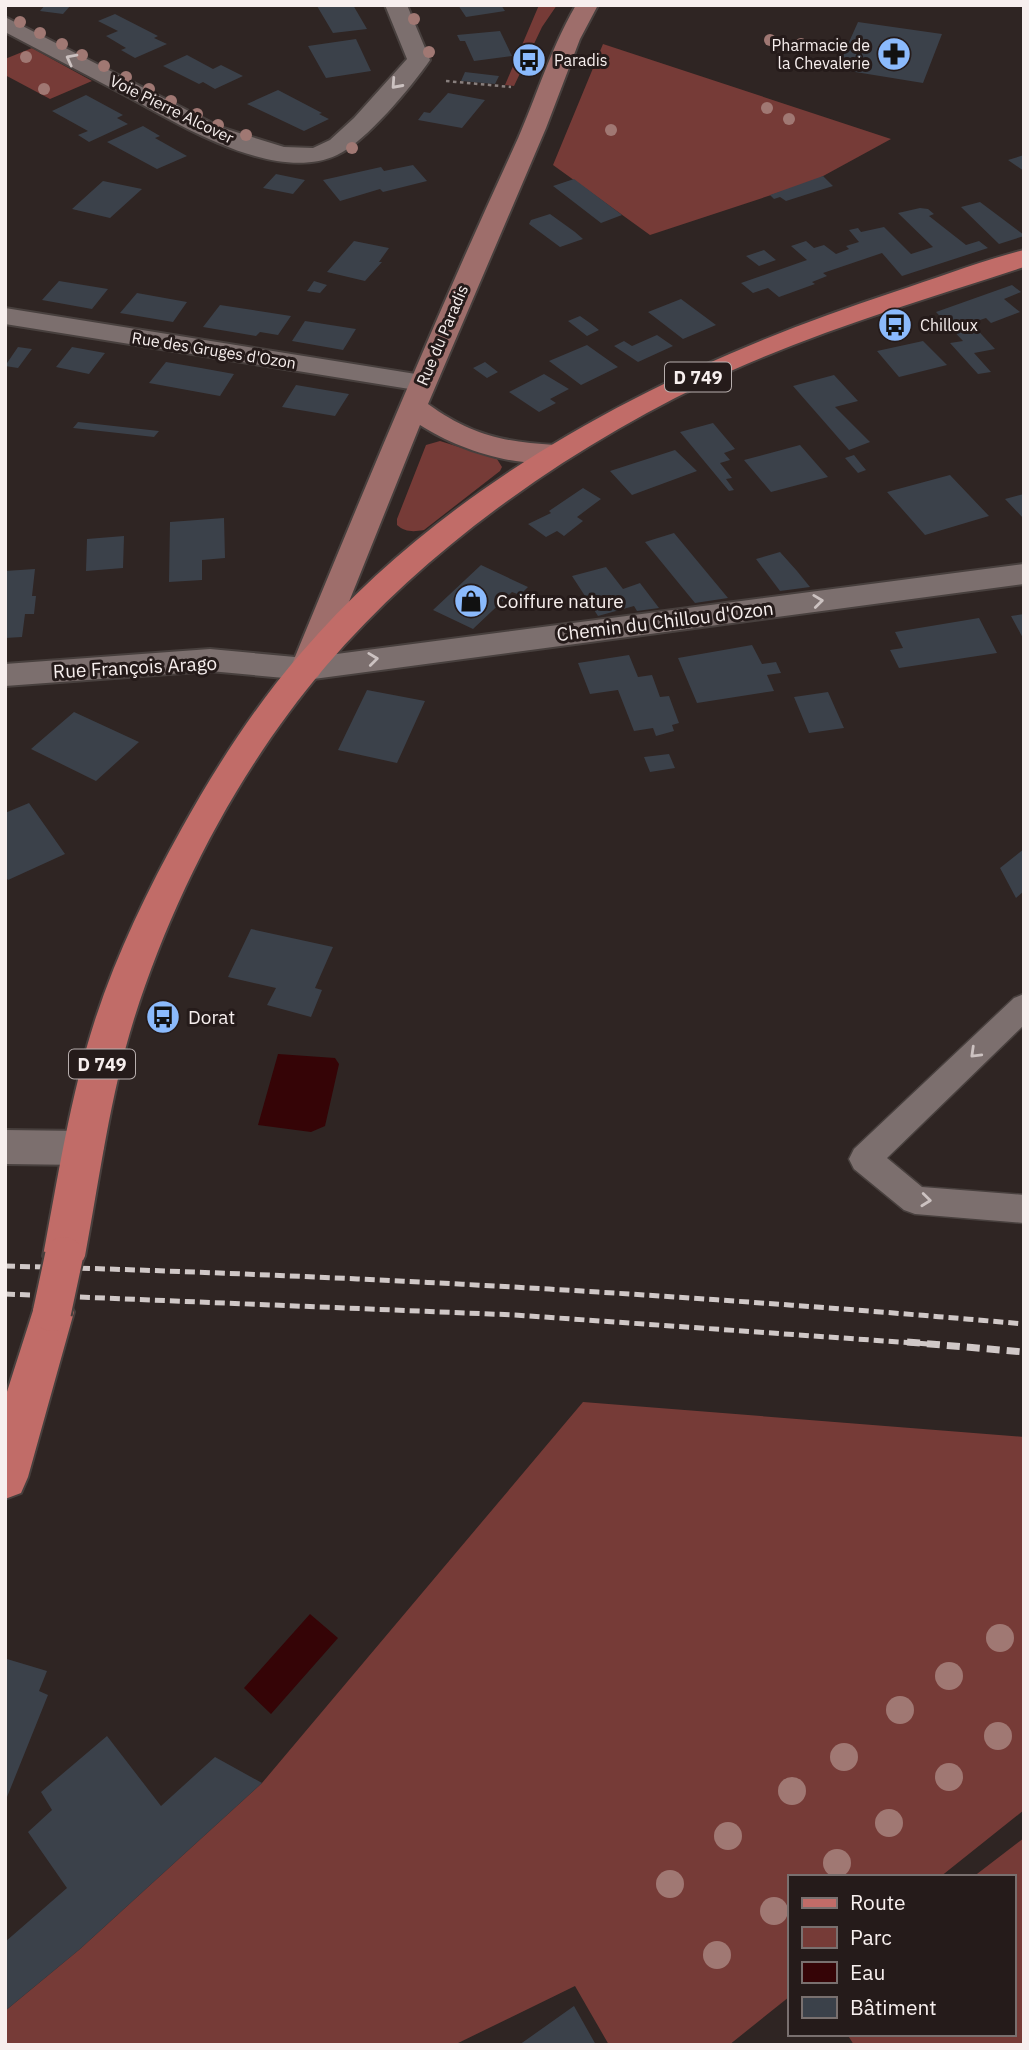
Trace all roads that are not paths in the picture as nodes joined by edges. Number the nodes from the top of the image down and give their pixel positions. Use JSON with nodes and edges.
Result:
{"nodes":[{"id":1,"x":396,"y":5,"type":"edge"},
{"id":2,"x":587,"y":5,"type":"edge"},
{"id":3,"x":5,"y":23,"type":"edge"},
{"id":4,"x":1024,"y":258,"type":"edge"},
{"id":5,"x":5,"y":316,"type":"edge"},
{"id":6,"x":417,"y":395,"type":"junction"},
{"id":7,"x":555,"y":454,"type":"junction"},
{"id":8,"x":1024,"y":574,"type":"edge"},
{"id":9,"x":306,"y":668,"type":"junction"},
{"id":10,"x":5,"y":675,"type":"edge"},
{"id":11,"x":1024,"y":1006,"type":"edge"},
{"id":12,"x":5,"y":1147,"type":"edge"},
{"id":13,"x":85,"y":1149,"type":"junction"},
{"id":14,"x":1024,"y":1209,"type":"edge"},
{"id":15,"x":5,"y":1477,"type":"edge"}],
"edges":[{"from":1,"to":3,"type":"street","name":"Voie Pierre Alcover","one_way":true},
{"from":2,"to":6,"type":"street","name":"Rue du Paradis"},
{"from":4,"to":7,"type":"main road","number":"D 749"},
{"from":5,"to":6,"type":"street","name":"Rue des Gruges d'Ozon"},
{"from":6,"to":7,"type":"street"},
{"from":6,"to":9,"type":"street","name":"Rue du Paradis"},
{"from":7,"to":9,"type":"main road","number":"D 749"},
{"from":9,"to":8,"type":"street","name":"Chemin du Chillou d'Ozon","one_way":true},
{"from":9,"to":10,"type":"street","name":"Rue François Arago"},
{"from":9,"to":13,"type":"main road","number":"D 749"},
{"from":11,"to":14,"type":"lane","one_way":true},
{"from":12,"to":13,"type":"street"},
{"from":13,"to":15,"type":"main road","number":"D 749","bridge":true}]}
